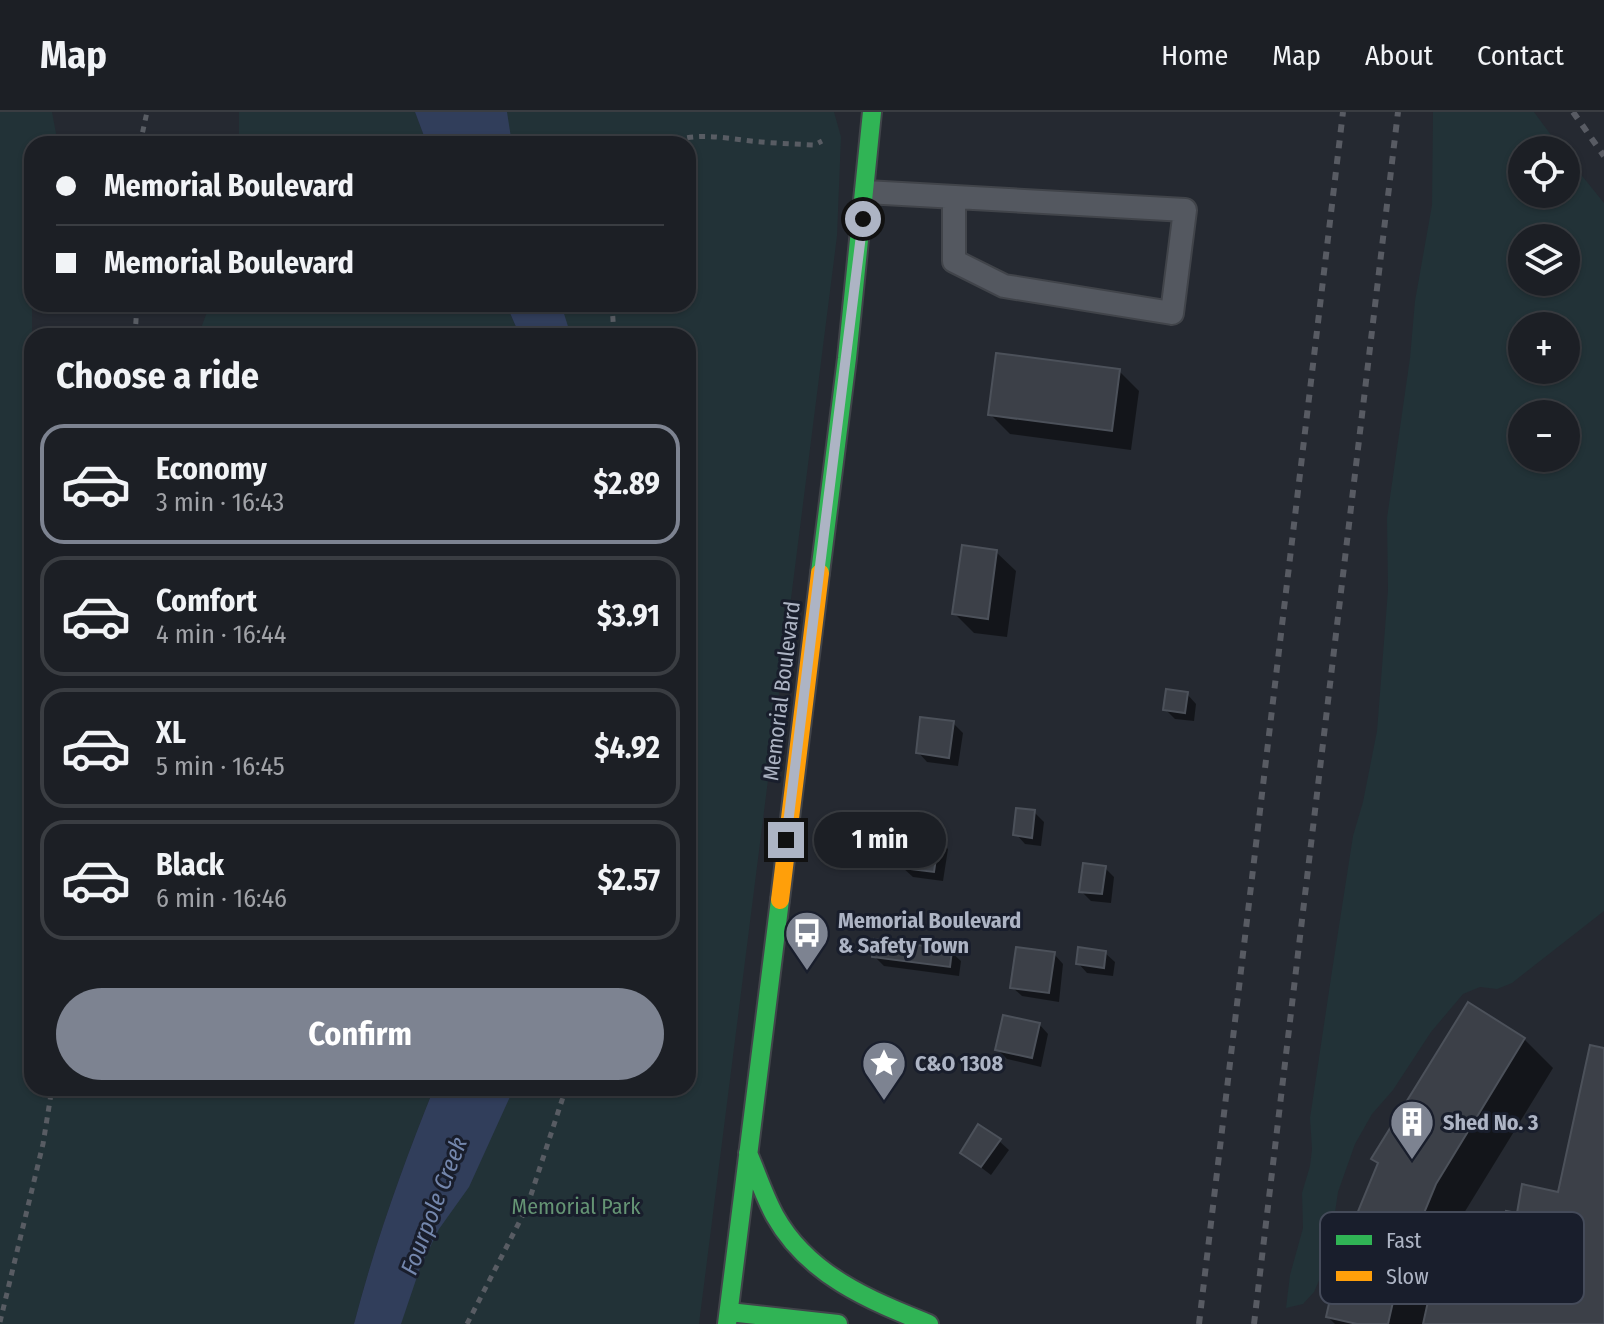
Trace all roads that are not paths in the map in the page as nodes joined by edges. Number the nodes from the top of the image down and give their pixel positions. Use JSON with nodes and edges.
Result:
{"nodes":[{"id":1,"x":872,"y":112,"type":"edge"},
{"id":2,"x":866,"y":192,"type":"junction"},
{"id":3,"x":954,"y":197,"type":"junction"},
{"id":4,"x":748,"y":1153,"type":"junction"},
{"id":5,"x":728,"y":1318,"type":"edge"},
{"id":6,"x":838,"y":1324,"type":"edge"},
{"id":7,"x":929,"y":1324,"type":"edge"}],
"edges":[{"from":1,"to":2,"type":"street","name":"Memorial Boulevard"},
{"from":2,"to":3,"type":"lane"},
{"from":2,"to":4,"type":"street","name":"Memorial Boulevard"},
{"from":3,"to":3,"type":"lane"},
{"from":4,"to":5,"type":"street","name":"Memorial Boulevard"},
{"from":4,"to":7,"type":"street"},
{"from":5,"to":6,"type":"street"}]}
